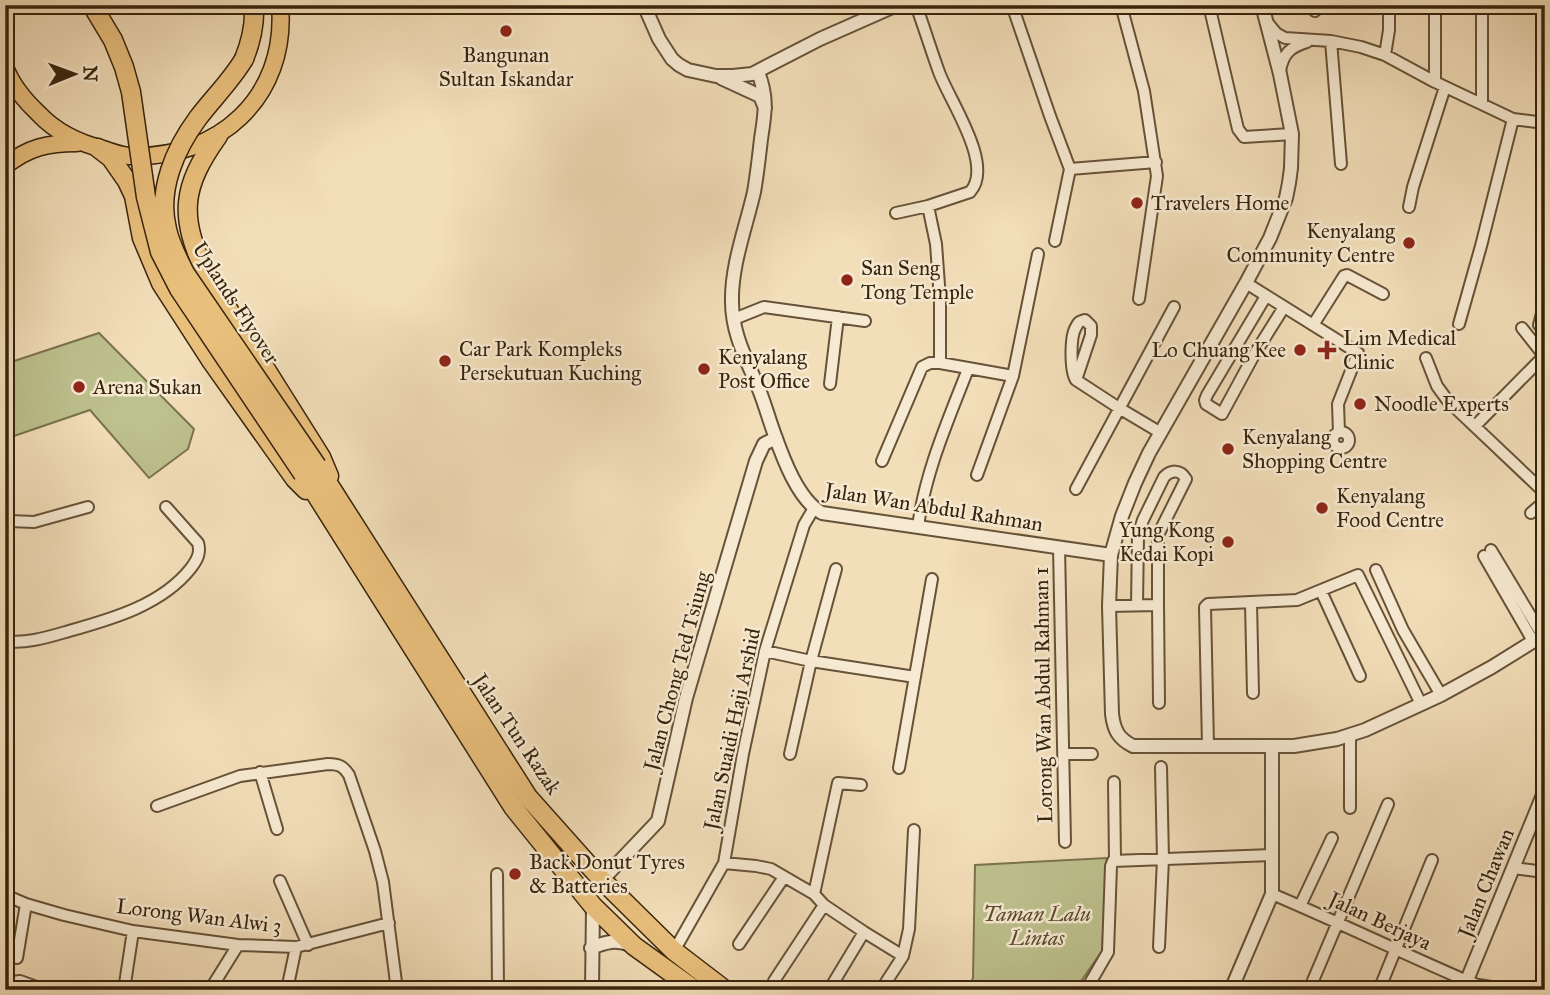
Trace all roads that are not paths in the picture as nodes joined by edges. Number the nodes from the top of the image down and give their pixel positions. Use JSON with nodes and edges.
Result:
{"nodes":[{"id":1,"x":92,"y":5,"type":"edge"},
{"id":2,"x":254,"y":5,"type":"edge"},
{"id":3,"x":644,"y":5,"type":"edge"},
{"id":4,"x":897,"y":5,"type":"edge"},
{"id":5,"x":916,"y":5,"type":"edge"},
{"id":6,"x":1012,"y":5,"type":"edge"},
{"id":7,"x":1121,"y":5,"type":"edge"},
{"id":8,"x":1209,"y":5,"type":"edge"},
{"id":9,"x":1262,"y":5,"type":"edge"},
{"id":10,"x":1389,"y":5,"type":"edge"},
{"id":11,"x":1435,"y":5,"type":"edge"},
{"id":12,"x":1482,"y":5,"type":"edge"},
{"id":13,"x":283,"y":10,"type":"edge"},
{"id":14,"x":1266,"y":21,"type":"junction"},
{"id":15,"x":1313,"y":40,"type":"junction"},
{"id":16,"x":1331,"y":41,"type":"junction"},
{"id":17,"x":798,"y":51,"type":"junction"},
{"id":18,"x":1385,"y":55,"type":"junction"},
{"id":19,"x":5,"y":67,"type":"edge"},
{"id":20,"x":758,"y":72,"type":"junction"},
{"id":21,"x":1280,"y":74,"type":"junction"},
{"id":22,"x":716,"y":76,"type":"junction"},
{"id":23,"x":1440,"y":85,"type":"junction"},
{"id":24,"x":765,"y":102,"type":"junction"},
{"id":25,"x":1482,"y":103,"type":"junction"},
{"id":26,"x":1513,"y":119,"type":"junction"},
{"id":27,"x":1545,"y":123,"type":"edge"},
{"id":28,"x":1292,"y":134,"type":"junction"},
{"id":29,"x":218,"y":136,"type":"junction"},
{"id":30,"x":91,"y":146,"type":"junction"},
{"id":31,"x":1156,"y":162,"type":"junction"},
{"id":32,"x":1342,"y":164,"type":"dead end"},
{"id":33,"x":5,"y":166,"type":"edge"},
{"id":34,"x":1070,"y":169,"type":"junction"},
{"id":35,"x":929,"y":206,"type":"junction"},
{"id":36,"x":1409,"y":206,"type":"dead end"},
{"id":37,"x":896,"y":213,"type":"dead end"},
{"id":38,"x":1055,"y":241,"type":"dead end"},
{"id":39,"x":1038,"y":254,"type":"dead end"},
{"id":40,"x":1246,"y":283,"type":"junction"},
{"id":41,"x":1383,"y":294,"type":"dead end"},
{"id":42,"x":1266,"y":296,"type":"junction"},
{"id":43,"x":1139,"y":299,"type":"dead end"},
{"id":44,"x":1545,"y":302,"type":"edge"},
{"id":45,"x":1174,"y":307,"type":"dead end"},
{"id":46,"x":1284,"y":307,"type":"junction"},
{"id":47,"x":838,"y":317,"type":"junction"},
{"id":48,"x":734,"y":319,"type":"junction"},
{"id":49,"x":865,"y":321,"type":"dead end"},
{"id":50,"x":1459,"y":324,"type":"dead end"},
{"id":51,"x":1313,"y":325,"type":"junction"},
{"id":52,"x":1539,"y":325,"type":"dead end"},
{"id":53,"x":1522,"y":328,"type":"dead end"},
{"id":54,"x":1426,"y":358,"type":"dead end"},
{"id":55,"x":940,"y":363,"type":"junction"},
{"id":56,"x":968,"y":369,"type":"junction"},
{"id":57,"x":1013,"y":376,"type":"junction"},
{"id":58,"x":1076,"y":380,"type":"dead end"},
{"id":59,"x":830,"y":384,"type":"dead end"},
{"id":60,"x":1119,"y":408,"type":"junction"},
{"id":61,"x":765,"y":409,"type":"junction"},
{"id":62,"x":1475,"y":426,"type":"junction"},
{"id":63,"x":1339,"y":432,"type":"dead end"},
{"id":64,"x":1161,"y":433,"type":"junction"},
{"id":65,"x":777,"y":442,"type":"junction"},
{"id":66,"x":759,"y":453,"type":"junction"},
{"id":67,"x":882,"y":461,"type":"dead end"},
{"id":68,"x":310,"y":470,"type":"junction"},
{"id":69,"x":976,"y":475,"type":"dead end"},
{"id":70,"x":1076,"y":489,"type":"dead end"},
{"id":71,"x":1545,"y":493,"type":"edge"},
{"id":72,"x":1545,"y":501,"type":"edge"},
{"id":73,"x":330,"y":502,"type":"junction"},
{"id":74,"x":88,"y":507,"type":"dead end"},
{"id":75,"x":166,"y":507,"type":"dead end"},
{"id":76,"x":814,"y":508,"type":"junction"},
{"id":77,"x":1531,"y":513,"type":"dead end"},
{"id":78,"x":7,"y":517,"type":"edge"},
{"id":79,"x":918,"y":527,"type":"junction"},
{"id":80,"x":5,"y":540,"type":"edge"},
{"id":81,"x":1059,"y":547,"type":"junction"},
{"id":82,"x":1487,"y":553,"type":"dead end"},
{"id":83,"x":1111,"y":555,"type":"junction"},
{"id":84,"x":836,"y":569,"type":"dead end"},
{"id":85,"x":1376,"y":570,"type":"dead end"},
{"id":86,"x":932,"y":579,"type":"dead end"},
{"id":87,"x":1321,"y":591,"type":"junction"},
{"id":88,"x":1251,"y":603,"type":"junction"},
{"id":89,"x":1137,"y":605,"type":"junction"},
{"id":90,"x":1158,"y":605,"type":"junction"},
{"id":91,"x":1109,"y":606,"type":"junction"},
{"id":92,"x":1540,"y":637,"type":"edge"},
{"id":93,"x":5,"y":641,"type":"edge"},
{"id":94,"x":765,"y":651,"type":"junction"},
{"id":95,"x":811,"y":661,"type":"junction"},
{"id":96,"x":1360,"y":676,"type":"dead end"},
{"id":97,"x":915,"y":677,"type":"junction"},
{"id":98,"x":1253,"y":693,"type":"dead end"},
{"id":99,"x":1441,"y":695,"type":"junction"},
{"id":100,"x":1158,"y":703,"type":"dead end"},
{"id":101,"x":1421,"y":704,"type":"junction"},
{"id":102,"x":1350,"y":735,"type":"junction"},
{"id":103,"x":1208,"y":746,"type":"junction"},
{"id":104,"x":1272,"y":746,"type":"junction"},
{"id":105,"x":790,"y":754,"type":"dead end"},
{"id":106,"x":1064,"y":754,"type":"junction"},
{"id":107,"x":1092,"y":754,"type":"dead end"},
{"id":108,"x":1161,"y":767,"type":"dead end"},
{"id":109,"x":899,"y":768,"type":"dead end"},
{"id":110,"x":260,"y":772,"type":"junction"},
{"id":111,"x":1114,"y":782,"type":"dead end"},
{"id":112,"x":861,"y":785,"type":"dead end"},
{"id":113,"x":1545,"y":790,"type":"edge"},
{"id":114,"x":1388,"y":804,"type":"dead end"},
{"id":115,"x":157,"y":806,"type":"dead end"},
{"id":116,"x":1350,"y":807,"type":"dead end"},
{"id":117,"x":277,"y":829,"type":"dead end"},
{"id":118,"x":914,"y":830,"type":"dead end"},
{"id":119,"x":1332,"y":838,"type":"dead end"},
{"id":120,"x":1065,"y":842,"type":"dead end"},
{"id":121,"x":1272,"y":855,"type":"junction"},
{"id":122,"x":1163,"y":859,"type":"junction"},
{"id":123,"x":1115,"y":860,"type":"junction"},
{"id":124,"x":1432,"y":860,"type":"dead end"},
{"id":125,"x":724,"y":863,"type":"junction"},
{"id":126,"x":1513,"y":868,"type":"junction"},
{"id":127,"x":1545,"y":872,"type":"edge"},
{"id":128,"x":498,"y":874,"type":"dead end"},
{"id":129,"x":784,"y":877,"type":"junction"},
{"id":130,"x":602,"y":880,"type":"junction"},
{"id":131,"x":280,"y":881,"type":"dead end"},
{"id":132,"x":814,"y":894,"type":"junction"},
{"id":133,"x":1272,"y":894,"type":"junction"},
{"id":134,"x":5,"y":895,"type":"edge"},
{"id":135,"x":26,"y":904,"type":"junction"},
{"id":136,"x":824,"y":905,"type":"junction"},
{"id":137,"x":593,"y":906,"type":"junction"},
{"id":138,"x":1300,"y":906,"type":"junction"},
{"id":139,"x":1339,"y":922,"type":"junction"},
{"id":140,"x":389,"y":923,"type":"junction"},
{"id":141,"x":133,"y":930,"type":"junction"},
{"id":142,"x":864,"y":932,"type":"junction"},
{"id":143,"x":739,"y":944,"type":"dead end"},
{"id":144,"x":237,"y":945,"type":"junction"},
{"id":145,"x":302,"y":946,"type":"junction"},
{"id":146,"x":634,"y":946,"type":"junction"},
{"id":147,"x":1159,"y":947,"type":"dead end"},
{"id":148,"x":591,"y":948,"type":"junction"},
{"id":149,"x":1396,"y":950,"type":"junction"},
{"id":150,"x":674,"y":951,"type":"junction"},
{"id":151,"x":903,"y":956,"type":"junction"},
{"id":152,"x":17,"y":958,"type":"dead end"},
{"id":153,"x":774,"y":981,"type":"dead end"},
{"id":154,"x":5,"y":983,"type":"edge"},
{"id":155,"x":1465,"y":985,"type":"edge"},
{"id":156,"x":45,"y":990,"type":"edge"},
{"id":157,"x":124,"y":990,"type":"edge"},
{"id":158,"x":199,"y":990,"type":"edge"},
{"id":159,"x":210,"y":990,"type":"edge"},
{"id":160,"x":290,"y":990,"type":"edge"},
{"id":161,"x":397,"y":990,"type":"edge"},
{"id":162,"x":498,"y":990,"type":"edge"},
{"id":163,"x":592,"y":990,"type":"edge"},
{"id":164,"x":695,"y":990,"type":"edge"},
{"id":165,"x":725,"y":990,"type":"edge"},
{"id":166,"x":829,"y":990,"type":"edge"},
{"id":167,"x":881,"y":990,"type":"edge"},
{"id":168,"x":1086,"y":990,"type":"edge"},
{"id":169,"x":1231,"y":990,"type":"edge"},
{"id":170,"x":1309,"y":990,"type":"edge"},
{"id":171,"x":1378,"y":990,"type":"edge"},
{"id":172,"x":1512,"y":990,"type":"edge"}],
"edges":[{"from":1,"to":68,"type":"highway","name":"Uplands Flyover","bridge":true},
{"from":2,"to":68,"type":"highway","name":"Uplands Flyover","bridge":true},
{"from":3,"to":22,"type":"street"},
{"from":4,"to":17,"type":"street"},
{"from":5,"to":35,"type":"street"},
{"from":6,"to":34,"type":"street"},
{"from":7,"to":31,"type":"street"},
{"from":8,"to":28,"type":"street"},
{"from":9,"to":14,"type":"street"},
{"from":10,"to":18,"type":"street"},
{"from":11,"to":23,"type":"street"},
{"from":12,"to":25,"type":"street"},
{"from":13,"to":29,"type":"main road"},
{"from":14,"to":15,"type":"street"},
{"from":14,"to":21,"type":"street"},
{"from":15,"to":16,"type":"street"},
{"from":15,"to":21,"type":"street"},
{"from":16,"to":18,"type":"street"},
{"from":16,"to":32,"type":"street"},
{"from":17,"to":20,"type":"street"},
{"from":17,"to":24,"type":"street"},
{"from":18,"to":23,"type":"street"},
{"from":19,"to":30,"type":"main road"},
{"from":20,"to":22,"type":"street"},
{"from":20,"to":24,"type":"street","name":"Jalan Wan Abdul Rahman"},
{"from":21,"to":28,"type":"street"},
{"from":22,"to":24,"type":"street"},
{"from":23,"to":25,"type":"street"},
{"from":23,"to":36,"type":"street"},
{"from":24,"to":48,"type":"street","name":"Jalan Wan Abdul Rahman"},
{"from":25,"to":26,"type":"street"},
{"from":26,"to":27,"type":"street"},
{"from":26,"to":50,"type":"street"},
{"from":28,"to":40,"type":"street"},
{"from":29,"to":30,"type":"main road"},
{"from":29,"to":73,"type":"highway"},
{"from":30,"to":33,"type":"main road"},
{"from":30,"to":73,"type":"highway"},
{"from":31,"to":34,"type":"street"},
{"from":31,"to":43,"type":"street"},
{"from":34,"to":38,"type":"street"},
{"from":35,"to":37,"type":"street"},
{"from":35,"to":55,"type":"street"},
{"from":39,"to":57,"type":"street"},
{"from":40,"to":42,"type":"street"},
{"from":40,"to":64,"type":"street"},
{"from":41,"to":51,"type":"street"},
{"from":42,"to":46,"type":"street"},
{"from":42,"to":46,"type":"street"},
{"from":44,"to":52,"type":"street"},
{"from":45,"to":60,"type":"street"},
{"from":46,"to":51,"type":"street"},
{"from":47,"to":48,"type":"street"},
{"from":47,"to":49,"type":"street"},
{"from":47,"to":59,"type":"street"},
{"from":48,"to":61,"type":"street","name":"Jalan Wan Abdul Rahman"},
{"from":51,"to":63,"type":"street"},
{"from":53,"to":62,"type":"street"},
{"from":54,"to":62,"type":"street"},
{"from":55,"to":56,"type":"street"},
{"from":55,"to":67,"type":"street"},
{"from":56,"to":57,"type":"street"},
{"from":56,"to":79,"type":"street"},
{"from":57,"to":69,"type":"street"},
{"from":58,"to":60,"type":"street"},
{"from":60,"to":64,"type":"street"},
{"from":60,"to":70,"type":"street"},
{"from":61,"to":65,"type":"street","name":"Jalan Wan Abdul Rahman"},
{"from":61,"to":66,"type":"street","name":"Jalan Chong Ted Tsiung"},
{"from":62,"to":71,"type":"street"},
{"from":64,"to":83,"type":"street"},
{"from":65,"to":66,"type":"street"},
{"from":65,"to":76,"type":"street","name":"Jalan Wan Abdul Rahman"},
{"from":66,"to":130,"type":"street","name":"Jalan Chong Ted Tsiung"},
{"from":68,"to":73,"type":"highway","name":"Jalan Tun Razak"},
{"from":72,"to":77,"type":"street"},
{"from":73,"to":130,"type":"highway","name":"Jalan Tun Razak"},
{"from":73,"to":137,"type":"highway","name":"Jalan Tun Razak"},
{"from":74,"to":78,"type":"street"},
{"from":75,"to":93,"type":"street"},
{"from":76,"to":79,"type":"street","name":"Jalan Wan Abdul Rahman"},
{"from":76,"to":94,"type":"street","name":"Jalan Suaidi Haji Arshid"},
{"from":78,"to":80,"type":"street"},
{"from":79,"to":81,"type":"street","name":"Jalan Wan Abdul Rahman"},
{"from":81,"to":83,"type":"street","name":"Jalan Wan Abdul Rahman"},
{"from":81,"to":106,"type":"street","name":"Lorong Wan Abdul Rahman 1"},
{"from":82,"to":92,"type":"street"},
{"from":83,"to":91,"type":"street"},
{"from":84,"to":95,"type":"street"},
{"from":85,"to":99,"type":"street"},
{"from":86,"to":97,"type":"street"},
{"from":87,"to":88,"type":"street"},
{"from":87,"to":96,"type":"street"},
{"from":87,"to":101,"type":"street"},
{"from":88,"to":98,"type":"street"},
{"from":88,"to":103,"type":"street"},
{"from":89,"to":90,"type":"street"},
{"from":89,"to":90,"type":"street"},
{"from":89,"to":91,"type":"street"},
{"from":90,"to":100,"type":"street"},
{"from":91,"to":103,"type":"street"},
{"from":92,"to":99,"type":"street"},
{"from":94,"to":95,"type":"street"},
{"from":94,"to":125,"type":"street","name":"Jalan Suaidi Haji Arshid"},
{"from":95,"to":97,"type":"street"},
{"from":95,"to":105,"type":"street"},
{"from":97,"to":109,"type":"street"},
{"from":99,"to":101,"type":"street"},
{"from":101,"to":102,"type":"street"},
{"from":102,"to":104,"type":"street"},
{"from":102,"to":116,"type":"street"},
{"from":103,"to":104,"type":"street"},
{"from":104,"to":121,"type":"street"},
{"from":106,"to":107,"type":"street"},
{"from":106,"to":120,"type":"street","name":"Lorong Wan Abdul Rahman 1"},
{"from":108,"to":122,"type":"street"},
{"from":110,"to":115,"type":"street"},
{"from":110,"to":117,"type":"street"},
{"from":110,"to":140,"type":"street"},
{"from":111,"to":123,"type":"street"},
{"from":112,"to":132,"type":"street"},
{"from":113,"to":126,"type":"street","name":"Jalan Chawan"},
{"from":114,"to":139,"type":"street"},
{"from":118,"to":151,"type":"street"},
{"from":119,"to":138,"type":"street"},
{"from":121,"to":122,"type":"street"},
{"from":121,"to":133,"type":"street"},
{"from":122,"to":123,"type":"street"},
{"from":122,"to":147,"type":"street"},
{"from":123,"to":168,"type":"street"},
{"from":124,"to":149,"type":"street"},
{"from":125,"to":129,"type":"street"},
{"from":125,"to":150,"type":"street","name":"Jalan Suaidi Haji Arshid"},
{"from":126,"to":127,"type":"street"},
{"from":126,"to":155,"type":"street","name":"Jalan Chawan"},
{"from":128,"to":162,"type":"street"},
{"from":129,"to":132,"type":"street"},
{"from":129,"to":143,"type":"street"},
{"from":130,"to":150,"type":"highway","name":"Jalan Tun Razak"},
{"from":131,"to":145,"type":"street"},
{"from":132,"to":136,"type":"street"},
{"from":133,"to":138,"type":"street","name":"Jalan Berjaya"},
{"from":133,"to":169,"type":"street"},
{"from":134,"to":135,"type":"street","name":"Lorong Wan Alwi 3"},
{"from":135,"to":141,"type":"street","name":"Lorong Wan Alwi 3"},
{"from":135,"to":152,"type":"street"},
{"from":136,"to":142,"type":"street"},
{"from":136,"to":153,"type":"street"},
{"from":137,"to":146,"type":"highway","name":"Jalan Tun Razak"},
{"from":137,"to":148,"type":"street"},
{"from":138,"to":139,"type":"street","name":"Jalan Berjaya"},
{"from":139,"to":149,"type":"street","name":"Jalan Berjaya"},
{"from":139,"to":170,"type":"street"},
{"from":140,"to":145,"type":"street","name":"Lorong Wan Alwi 3"},
{"from":140,"to":161,"type":"street"},
{"from":141,"to":144,"type":"street","name":"Lorong Wan Alwi 3"},
{"from":141,"to":157,"type":"street"},
{"from":142,"to":151,"type":"street"},
{"from":142,"to":166,"type":"street"},
{"from":144,"to":145,"type":"street","name":"Lorong Wan Alwi 3"},
{"from":144,"to":159,"type":"street"},
{"from":145,"to":160,"type":"street"},
{"from":146,"to":148,"type":"street"},
{"from":146,"to":164,"type":"highway","name":"Jalan Tun Razak"},
{"from":148,"to":163,"type":"street"},
{"from":149,"to":155,"type":"street","name":"Jalan Berjaya"},
{"from":149,"to":171,"type":"street"},
{"from":150,"to":165,"type":"highway","name":"Jalan Tun Razak"},
{"from":151,"to":167,"type":"street"},
{"from":154,"to":156,"type":"street"},
{"from":155,"to":172,"type":"street","name":"Jalan Berjaya"},
{"from":158,"to":159,"type":"street"}]}
